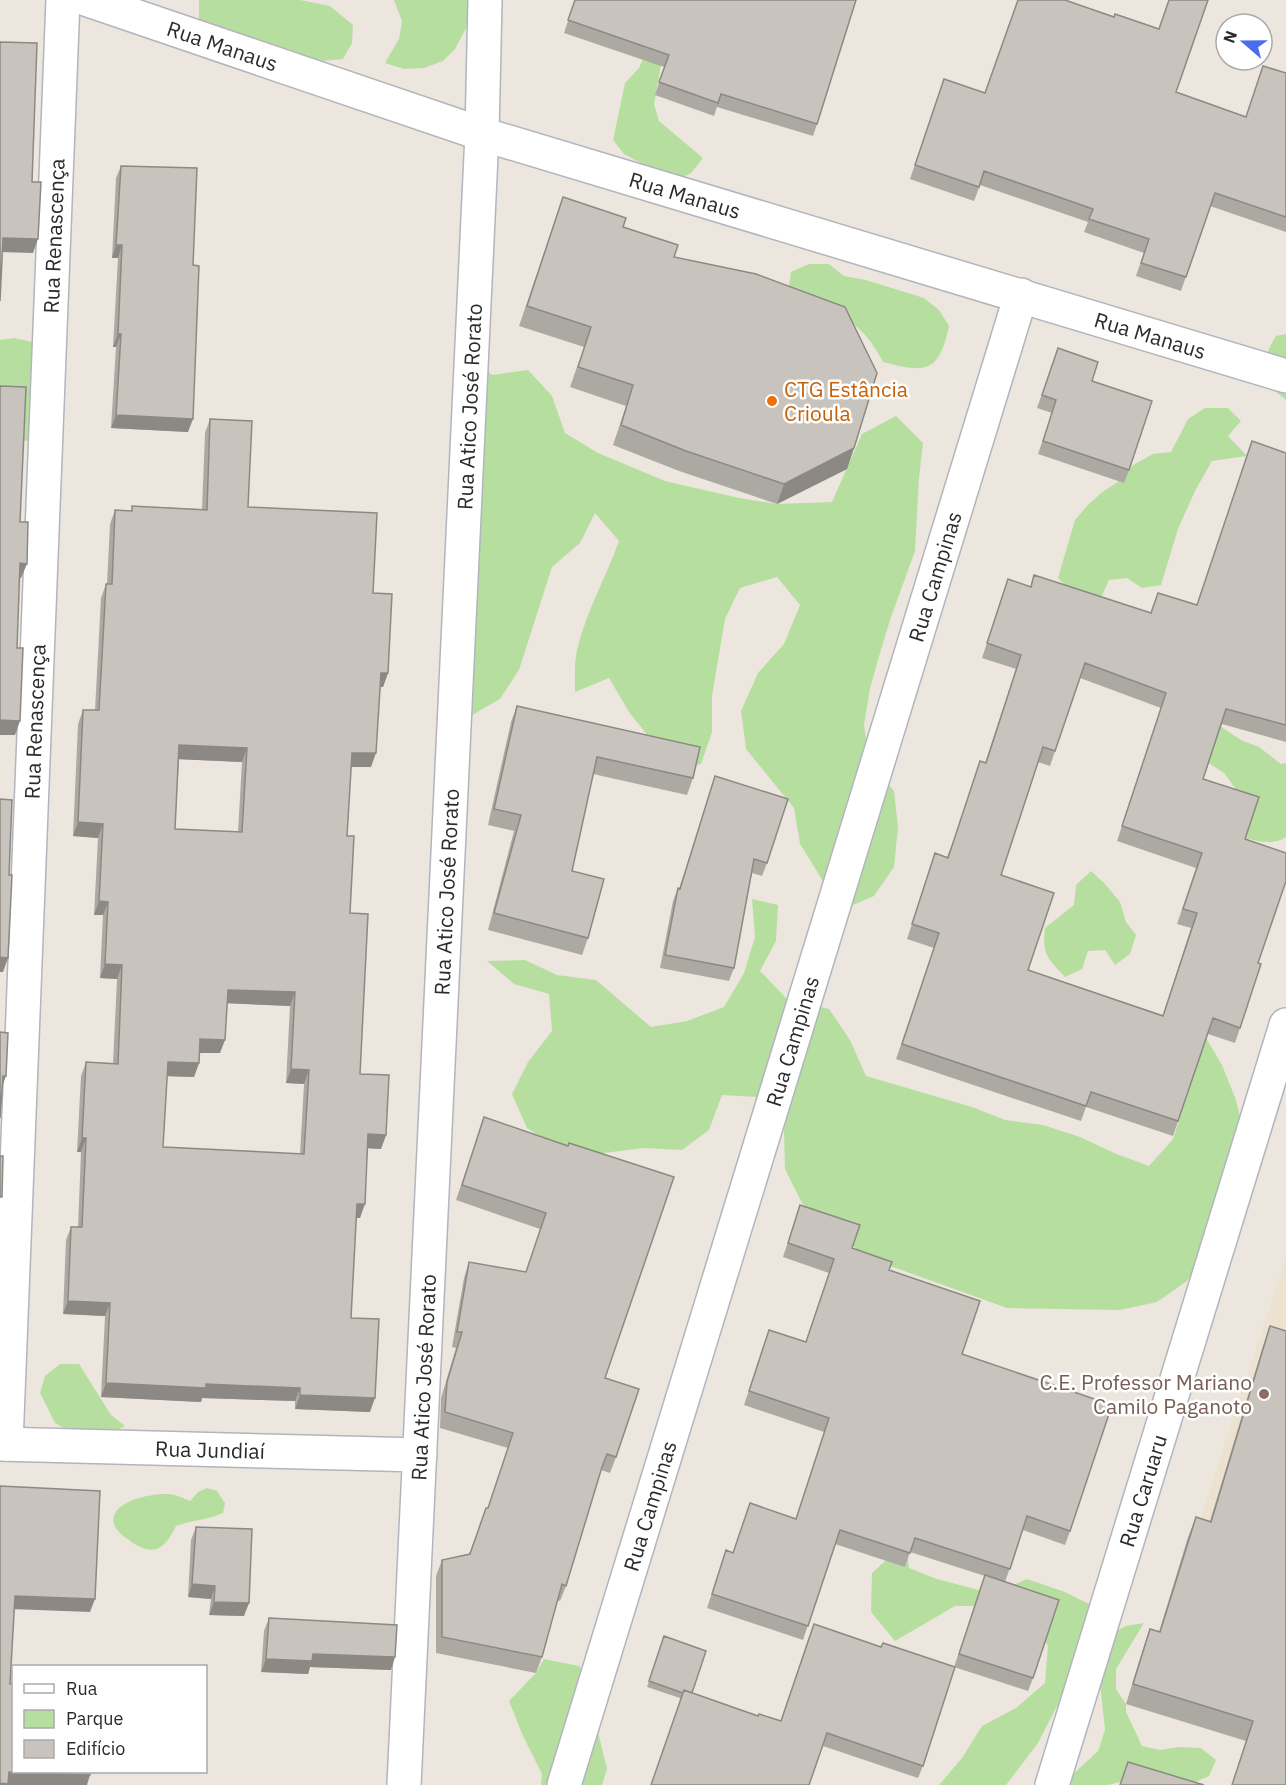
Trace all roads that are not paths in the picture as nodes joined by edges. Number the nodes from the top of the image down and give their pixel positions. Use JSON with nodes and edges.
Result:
{"nodes":[{"id":1,"x":63,"y":0,"type":"edge"},
{"id":2,"x":88,"y":0,"type":"edge"},
{"id":3,"x":485,"y":0,"type":"edge"},
{"id":4,"x":482,"y":134,"type":"junction"},
{"id":5,"x":1021,"y":295,"type":"junction"},
{"id":6,"x":1286,"y":376,"type":"edge"},
{"id":7,"x":1286,"y":1024,"type":"edge"},
{"id":8,"x":3,"y":1444,"type":"edge"},
{"id":9,"x":420,"y":1455,"type":"junction"},
{"id":10,"x":404,"y":1785,"type":"edge"},
{"id":11,"x":564,"y":1785,"type":"edge"},
{"id":12,"x":1052,"y":1785,"type":"edge"}],
"edges":[{"from":1,"to":8,"type":"street","name":"Rua Renascença"},
{"from":2,"to":4,"type":"street","name":"Rua Manaus"},
{"from":3,"to":4,"type":"street","name":"Rua Atico José Rorato"},
{"from":4,"to":5,"type":"street","name":"Rua Manaus"},
{"from":4,"to":9,"type":"street","name":"Rua Atico José Rorato"},
{"from":5,"to":6,"type":"street","name":"Rua Manaus"},
{"from":5,"to":11,"type":"street","name":"Rua Campinas"},
{"from":7,"to":12,"type":"street","name":"Rua Caruaru"},
{"from":8,"to":9,"type":"street","name":"Rua Jundiaí"},
{"from":9,"to":10,"type":"street","name":"Rua Atico José Rorato"}]}
